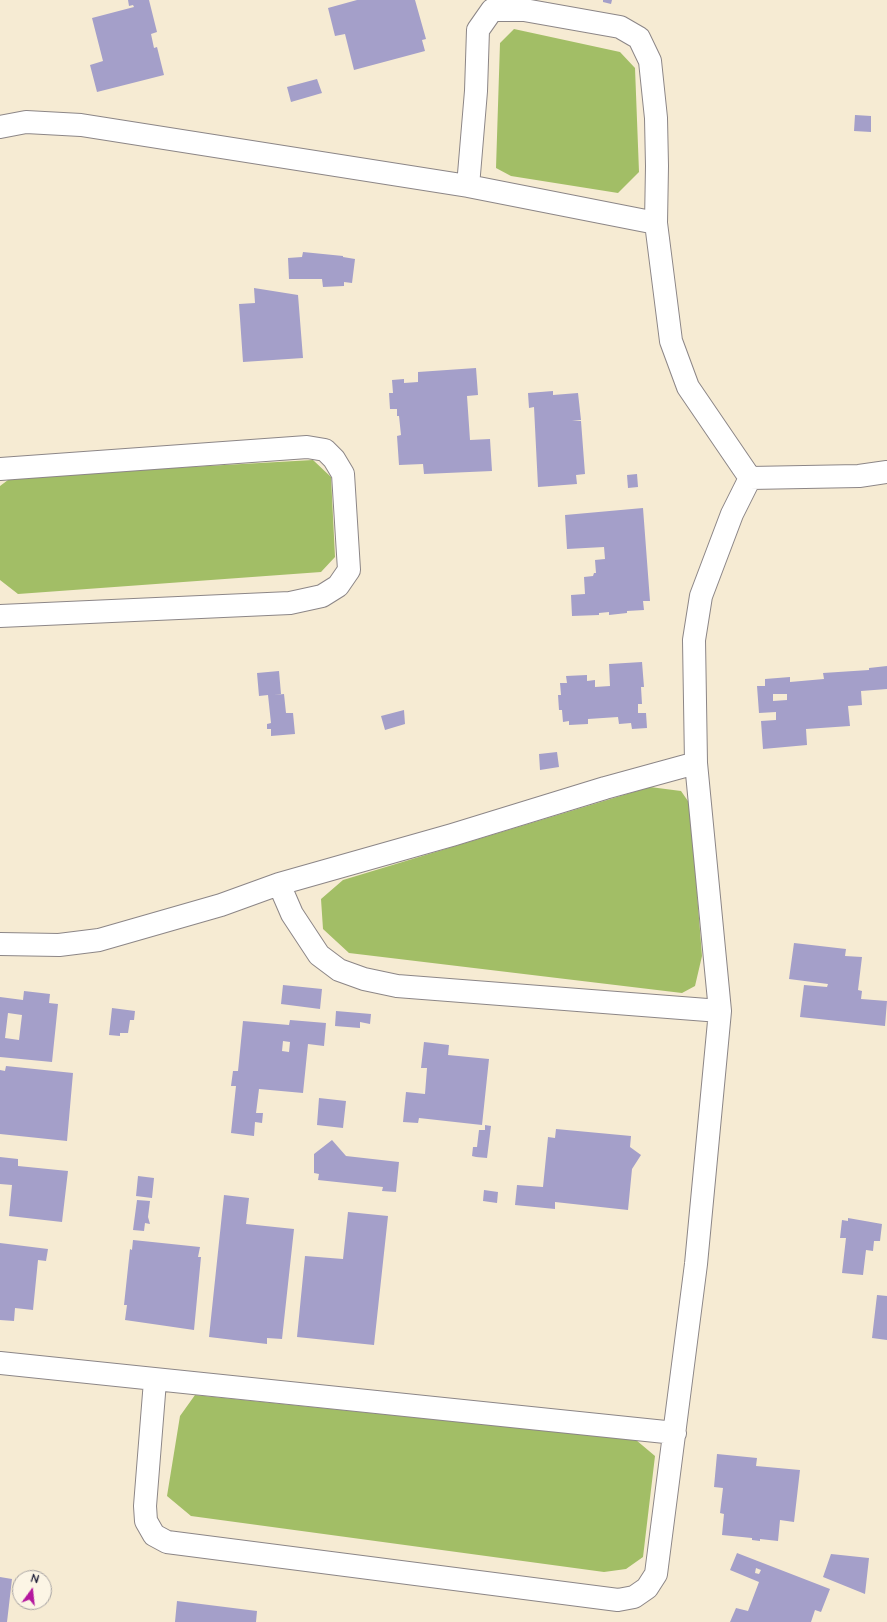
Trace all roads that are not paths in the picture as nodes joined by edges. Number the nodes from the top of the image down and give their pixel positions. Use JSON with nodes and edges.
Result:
{"nodes":[{"id":1,"x":0,"y":127,"type":"edge"},
{"id":2,"x":468,"y":186,"type":"junction"},
{"id":3,"x":656,"y":223,"type":"junction"},
{"id":4,"x":0,"y":469,"type":"edge"},
{"id":5,"x":887,"y":472,"type":"edge"},
{"id":6,"x":750,"y":478,"type":"junction"},
{"id":7,"x":0,"y":616,"type":"edge"},
{"id":8,"x":696,"y":763,"type":"junction"},
{"id":9,"x":279,"y":884,"type":"junction"},
{"id":10,"x":0,"y":944,"type":"edge"},
{"id":11,"x":720,"y":1011,"type":"junction"},
{"id":12,"x":0,"y":1363,"type":"edge"},
{"id":13,"x":155,"y":1381,"type":"junction"},
{"id":14,"x":674,"y":1433,"type":"junction"}],
"edges":[{"from":1,"to":2,"type":"street"},
{"from":2,"to":3,"type":"street"},
{"from":2,"to":3,"type":"street"},
{"from":3,"to":6,"type":"street"},
{"from":4,"to":7,"type":"street"},
{"from":5,"to":6,"type":"street"},
{"from":6,"to":8,"type":"street"},
{"from":8,"to":9,"type":"street"},
{"from":8,"to":11,"type":"street"},
{"from":9,"to":10,"type":"street"},
{"from":9,"to":11,"type":"street"},
{"from":11,"to":14,"type":"street"},
{"from":12,"to":13,"type":"street"},
{"from":13,"to":14,"type":"street"},
{"from":13,"to":14,"type":"street"}]}
